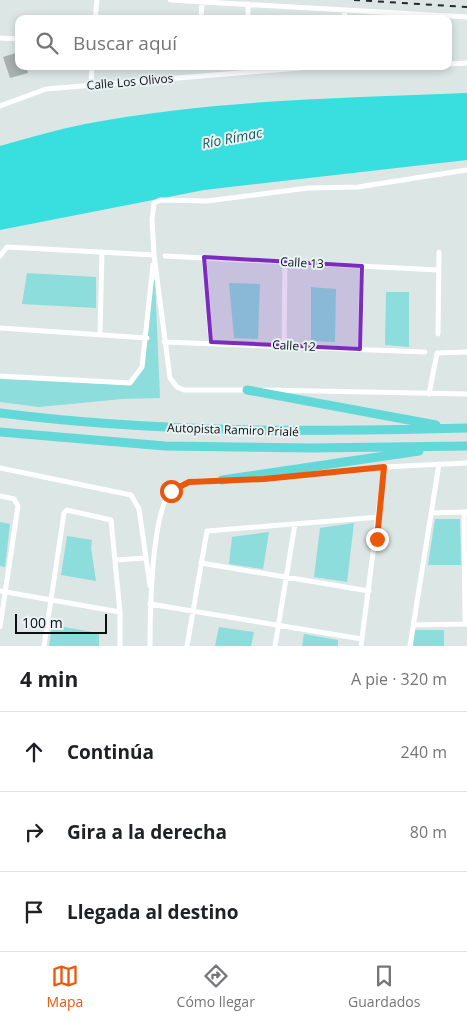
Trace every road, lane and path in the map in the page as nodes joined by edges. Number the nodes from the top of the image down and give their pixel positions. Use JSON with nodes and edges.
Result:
{"nodes":[{"id":1,"x":97,"y":0,"type":"edge"},
{"id":2,"x":170,"y":0,"type":"edge"},
{"id":3,"x":202,"y":2,"type":"junction"},
{"id":4,"x":248,"y":4,"type":"junction"},
{"id":5,"x":345,"y":10,"type":"junction"},
{"id":6,"x":95,"y":15,"type":"edge"},
{"id":7,"x":201,"y":15,"type":"edge"},
{"id":8,"x":248,"y":15,"type":"edge"},
{"id":9,"x":344,"y":15,"type":"edge"},
{"id":10,"x":411,"y":15,"type":"edge"},
{"id":11,"x":452,"y":17,"type":"edge"},
{"id":12,"x":467,"y":17,"type":"edge"},
{"id":13,"x":0,"y":38,"type":"edge"},
{"id":14,"x":15,"y":39,"type":"edge"},
{"id":15,"x":467,"y":63,"type":"edge"},
{"id":16,"x":452,"y":64,"type":"edge"},
{"id":17,"x":92,"y":70,"type":"edge"},
{"id":18,"x":279,"y":70,"type":"edge"},
{"id":19,"x":246,"y":73,"type":"joint"},
{"id":20,"x":91,"y":86,"type":"junction"},
{"id":21,"x":0,"y":106,"type":"edge"},
{"id":22,"x":467,"y":170,"type":"edge"},
{"id":23,"x":102,"y":252,"type":"junction"},
{"id":24,"x":439,"y":252,"type":"dead end"},
{"id":25,"x":154,"y":255,"type":"junction"},
{"id":26,"x":0,"y":256,"type":"edge"},
{"id":27,"x":165,"y":256,"type":"dead end"},
{"id":28,"x":204,"y":258,"type":"junction"},
{"id":29,"x":286,"y":262,"type":"junction"},
{"id":30,"x":362,"y":266,"type":"junction"},
{"id":31,"x":438,"y":270,"type":"junction"},
{"id":32,"x":0,"y":328,"type":"edge"},
{"id":33,"x":100,"y":334,"type":"junction"},
{"id":34,"x":438,"y":334,"type":"dead end"},
{"id":35,"x":146,"y":338,"type":"junction"},
{"id":36,"x":164,"y":342,"type":"junction"},
{"id":37,"x":211,"y":342,"type":"junction"},
{"id":38,"x":284,"y":345,"type":"junction"},
{"id":39,"x":360,"y":349,"type":"junction"},
{"id":40,"x":424,"y":352,"type":"dead end"},
{"id":41,"x":467,"y":352,"type":"edge"},
{"id":42,"x":0,"y":376,"type":"edge"},
{"id":43,"x":247,"y":390,"type":"junction"},
{"id":44,"x":429,"y":394,"type":"junction"},
{"id":45,"x":467,"y":394,"type":"edge"},
{"id":46,"x":0,"y":413,"type":"edge"},
{"id":47,"x":467,"y":428,"type":"edge"},
{"id":48,"x":456,"y":429,"type":"junction"},
{"id":49,"x":0,"y":432,"type":"edge"},
{"id":50,"x":454,"y":446,"type":"junction"},
{"id":51,"x":467,"y":446,"type":"edge"},
{"id":52,"x":467,"y":463,"type":"edge"},
{"id":53,"x":439,"y":464,"type":"junction"},
{"id":54,"x":384,"y":467,"type":"junction"},
{"id":55,"x":0,"y":468,"type":"edge"},
{"id":56,"x":222,"y":480,"type":"junction"},
{"id":57,"x":0,"y":496,"type":"edge"},
{"id":58,"x":465,"y":512,"type":"edge"},
{"id":59,"x":431,"y":513,"type":"junction"},
{"id":60,"x":380,"y":516,"type":"junction"},
{"id":61,"x":295,"y":524,"type":"junction"},
{"id":62,"x":145,"y":558,"type":"junction"},
{"id":63,"x":114,"y":560,"type":"junction"},
{"id":64,"x":201,"y":563,"type":"junction"},
{"id":65,"x":286,"y":578,"type":"junction"},
{"id":66,"x":150,"y":589,"type":"junction"},
{"id":67,"x":3,"y":592,"type":"edge"},
{"id":68,"x":369,"y":592,"type":"junction"},
{"id":69,"x":52,"y":600,"type":"junction"},
{"id":70,"x":150,"y":604,"type":"junction"},
{"id":71,"x":193,"y":611,"type":"junction"},
{"id":72,"x":120,"y":612,"type":"junction"},
{"id":73,"x":466,"y":624,"type":"edge"},
{"id":74,"x":414,"y":625,"type":"junction"},
{"id":75,"x":278,"y":626,"type":"junction"},
{"id":76,"x":0,"y":627,"type":"edge"},
{"id":77,"x":362,"y":639,"type":"junction"},
{"id":78,"x":44,"y":646,"type":"edge"},
{"id":79,"x":120,"y":646,"type":"edge"},
{"id":80,"x":150,"y":646,"type":"edge"},
{"id":81,"x":187,"y":646,"type":"edge"},
{"id":82,"x":275,"y":646,"type":"edge"},
{"id":83,"x":361,"y":646,"type":"edge"},
{"id":84,"x":410,"y":646,"type":"edge"}],
"edges":[{"from":1,"to":6,"type":"street"},
{"from":2,"to":3,"type":"street"},
{"from":3,"to":4,"type":"street"},
{"from":3,"to":7,"type":"street"},
{"from":4,"to":5,"type":"street"},
{"from":4,"to":8,"type":"street"},
{"from":5,"to":9,"type":"street"},
{"from":5,"to":10,"type":"street"},
{"from":11,"to":12,"type":"street"},
{"from":13,"to":14,"type":"street"},
{"from":15,"to":16,"type":"street"},
{"from":17,"to":20,"type":"street"},
{"from":18,"to":19,"type":"street","name":"Calle Los Olivos"},
{"from":19,"to":20,"type":"street","name":"Calle Los Olivos"},
{"from":20,"to":21,"type":"street","name":"Calle Los Olivos"},
{"from":22,"to":25,"type":"street"},
{"from":23,"to":25,"type":"street"},
{"from":23,"to":26,"type":"street"},
{"from":23,"to":33,"type":"street"},
{"from":24,"to":31,"type":"street"},
{"from":25,"to":35,"type":"street"},
{"from":25,"to":36,"type":"street"},
{"from":27,"to":28,"type":"street","name":"Calle 13"},
{"from":28,"to":29,"type":"street","name":"Calle 13"},
{"from":28,"to":37,"type":"street"},
{"from":29,"to":30,"type":"street","name":"Calle 13"},
{"from":29,"to":38,"type":"street"},
{"from":30,"to":31,"type":"street","name":"Calle 13"},
{"from":30,"to":39,"type":"street"},
{"from":31,"to":34,"type":"street"},
{"from":32,"to":33,"type":"street"},
{"from":33,"to":35,"type":"street"},
{"from":35,"to":42,"type":"street"},
{"from":36,"to":37,"type":"street","name":"Calle 12"},
{"from":36,"to":43,"type":"street"},
{"from":37,"to":38,"type":"street","name":"Calle 12"},
{"from":38,"to":39,"type":"street","name":"Calle 12"},
{"from":39,"to":40,"type":"street","name":"Calle 12"},
{"from":41,"to":44,"type":"street"},
{"from":43,"to":44,"type":"street"},
{"from":43,"to":48,"type":"highway"},
{"from":44,"to":45,"type":"street"},
{"from":46,"to":48,"type":"highway","name":"Autopista Ramiro Prialé"},
{"from":47,"to":48,"type":"highway","name":"Autopista Ramiro Prialé"},
{"from":49,"to":50,"type":"highway","name":"Autopista Ramiro Prialé"},
{"from":50,"to":51,"type":"highway","name":"Autopista Ramiro Prialé"},
{"from":50,"to":56,"type":"highway"},
{"from":52,"to":53,"type":"street"},
{"from":53,"to":54,"type":"street"},
{"from":53,"to":59,"type":"street"},
{"from":54,"to":56,"type":"street"},
{"from":54,"to":60,"type":"street"},
{"from":55,"to":62,"type":"street"},
{"from":56,"to":66,"type":"street"},
{"from":57,"to":67,"type":"street"},
{"from":58,"to":59,"type":"street"},
{"from":58,"to":73,"type":"street"},
{"from":59,"to":74,"type":"street"},
{"from":60,"to":61,"type":"street"},
{"from":60,"to":68,"type":"street"},
{"from":61,"to":64,"type":"street"},
{"from":61,"to":65,"type":"street"},
{"from":62,"to":63,"type":"street"},
{"from":62,"to":66,"type":"street"},
{"from":63,"to":69,"type":"street"},
{"from":63,"to":72,"type":"street"},
{"from":64,"to":65,"type":"street"},
{"from":64,"to":71,"type":"street"},
{"from":65,"to":68,"type":"street"},
{"from":65,"to":75,"type":"street"},
{"from":66,"to":70,"type":"street"},
{"from":67,"to":69,"type":"street"},
{"from":67,"to":76,"type":"street"},
{"from":68,"to":77,"type":"street"},
{"from":69,"to":72,"type":"street"},
{"from":69,"to":78,"type":"street"},
{"from":70,"to":71,"type":"street"},
{"from":70,"to":80,"type":"street"},
{"from":71,"to":75,"type":"street"},
{"from":71,"to":81,"type":"street"},
{"from":72,"to":79,"type":"street"},
{"from":73,"to":74,"type":"street"},
{"from":74,"to":84,"type":"street"},
{"from":75,"to":77,"type":"street"},
{"from":75,"to":82,"type":"street"},
{"from":77,"to":83,"type":"street"}]}
